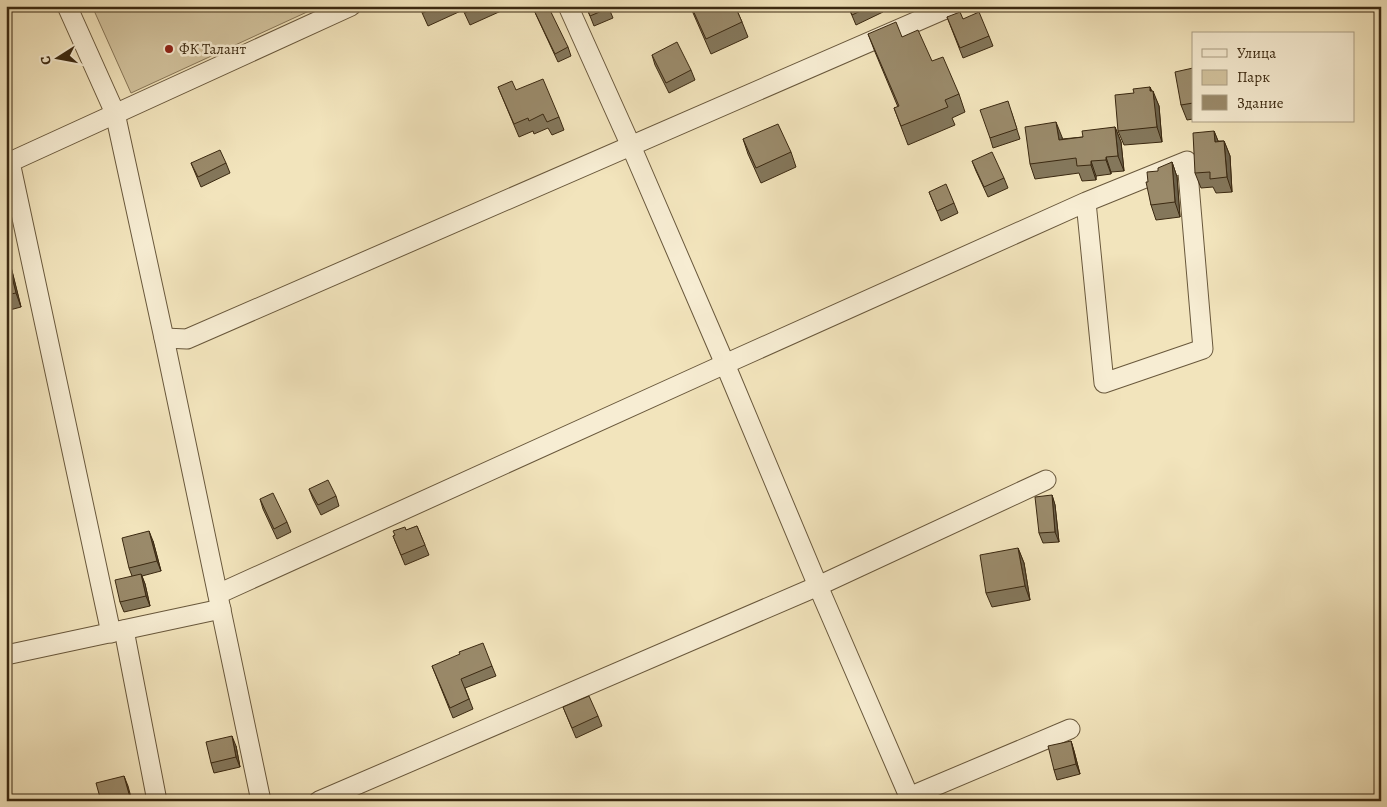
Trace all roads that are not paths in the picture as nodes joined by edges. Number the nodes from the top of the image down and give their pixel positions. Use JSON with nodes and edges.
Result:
{"nodes":[{"id":1,"x":67,"y":6,"type":"edge"},
{"id":2,"x":351,"y":6,"type":"edge"},
{"id":3,"x":568,"y":6,"type":"edge"},
{"id":4,"x":952,"y":6,"type":"edge"},
{"id":5,"x":115,"y":113,"type":"junction"},
{"id":6,"x":631,"y":146,"type":"junction"},
{"id":7,"x":1086,"y":202,"type":"junction"},
{"id":8,"x":164,"y":338,"type":"junction"},
{"id":9,"x":725,"y":364,"type":"junction"},
{"id":10,"x":1046,"y":480,"type":"dead end"},
{"id":11,"x":818,"y":586,"type":"junction"},
{"id":12,"x":219,"y":601,"type":"junction"},
{"id":13,"x":117,"y":631,"type":"junction"},
{"id":14,"x":6,"y":655,"type":"edge"},
{"id":15,"x":1070,"y":729,"type":"dead end"},
{"id":16,"x":910,"y":799,"type":"edge"},
{"id":17,"x":157,"y":801,"type":"edge"},
{"id":18,"x":261,"y":801,"type":"edge"},
{"id":19,"x":319,"y":801,"type":"edge"}],
"edges":[{"from":1,"to":5,"type":"street"},
{"from":2,"to":5,"type":"street"},
{"from":3,"to":6,"type":"street"},
{"from":4,"to":6,"type":"street"},
{"from":5,"to":8,"type":"street"},
{"from":5,"to":13,"type":"street"},
{"from":6,"to":8,"type":"street"},
{"from":6,"to":9,"type":"street"},
{"from":7,"to":7,"type":"street"},
{"from":7,"to":9,"type":"street"},
{"from":8,"to":12,"type":"street"},
{"from":9,"to":11,"type":"street"},
{"from":9,"to":12,"type":"street"},
{"from":10,"to":11,"type":"street"},
{"from":11,"to":16,"type":"street"},
{"from":11,"to":19,"type":"street"},
{"from":12,"to":13,"type":"street"},
{"from":12,"to":18,"type":"street"},
{"from":13,"to":14,"type":"street"},
{"from":13,"to":17,"type":"street"},
{"from":15,"to":16,"type":"street"}]}
